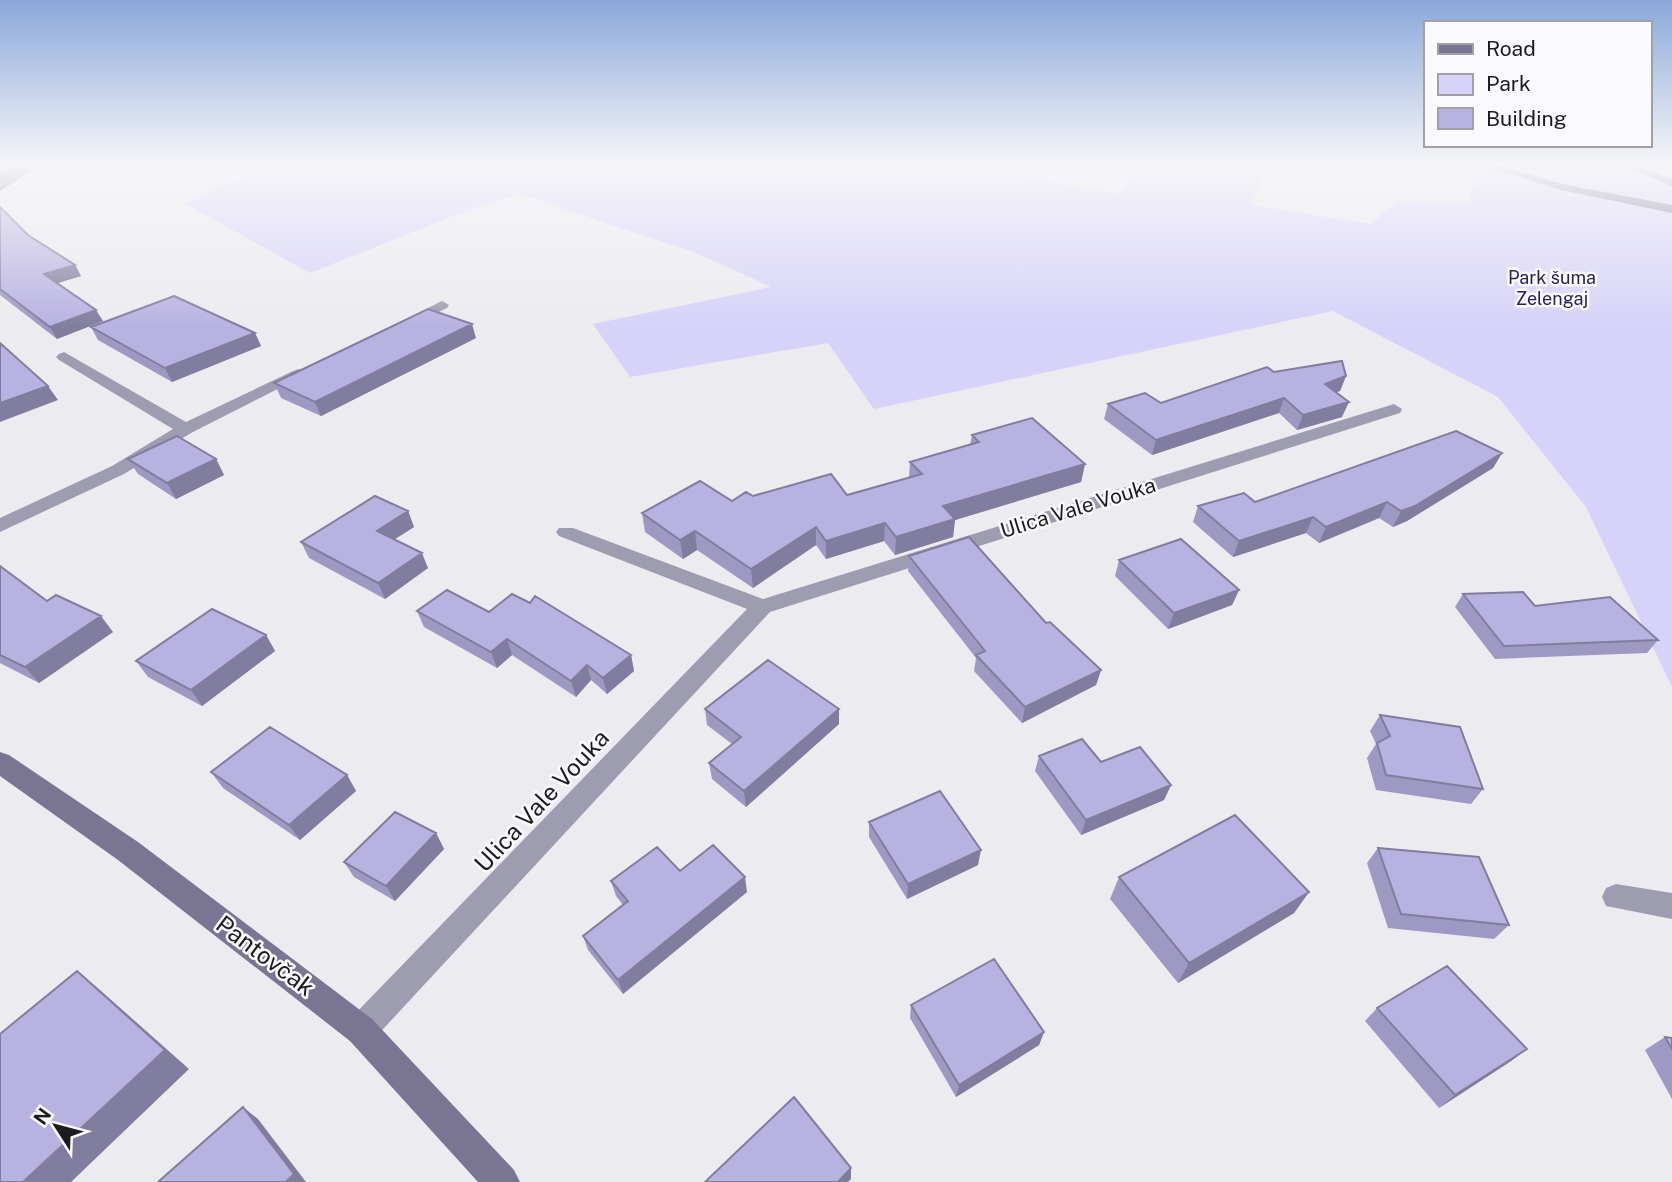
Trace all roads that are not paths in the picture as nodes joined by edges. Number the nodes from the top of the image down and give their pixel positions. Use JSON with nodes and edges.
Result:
{"nodes":[{"id":1,"x":442,"y":305,"type":"dead end"},
{"id":2,"x":393,"y":328,"type":"edge"},
{"id":3,"x":64,"y":358,"type":"dead end"},
{"id":4,"x":319,"y":364,"type":"edge"},
{"id":5,"x":1394,"y":409,"type":"dead end"},
{"id":6,"x":184,"y":429,"type":"junction"},
{"id":7,"x":0,"y":526,"type":"edge"},
{"id":8,"x":566,"y":532,"type":"dead end"},
{"id":9,"x":762,"y":607,"type":"junction"},
{"id":10,"x":0,"y":762,"type":"edge"},
{"id":11,"x":1616,"y":897,"type":"dead end"},
{"id":12,"x":1672,"y":906,"type":"edge"},
{"id":13,"x":361,"y":1030,"type":"junction"},
{"id":14,"x":502,"y":1182,"type":"edge"}],
"edges":[{"from":1,"to":2,"type":"street"},
{"from":3,"to":6,"type":"street"},
{"from":4,"to":6,"type":"street"},
{"from":5,"to":9,"type":"street","name":"Ulica Vale Vouka"},
{"from":6,"to":7,"type":"street"},
{"from":8,"to":9,"type":"street"},
{"from":9,"to":13,"type":"street","name":"Ulica Vale Vouka"},
{"from":10,"to":13,"type":"main road","name":"Pantovčak"},
{"from":11,"to":12,"type":"street"},
{"from":13,"to":14,"type":"main road","name":"Pantovčak"}]}
